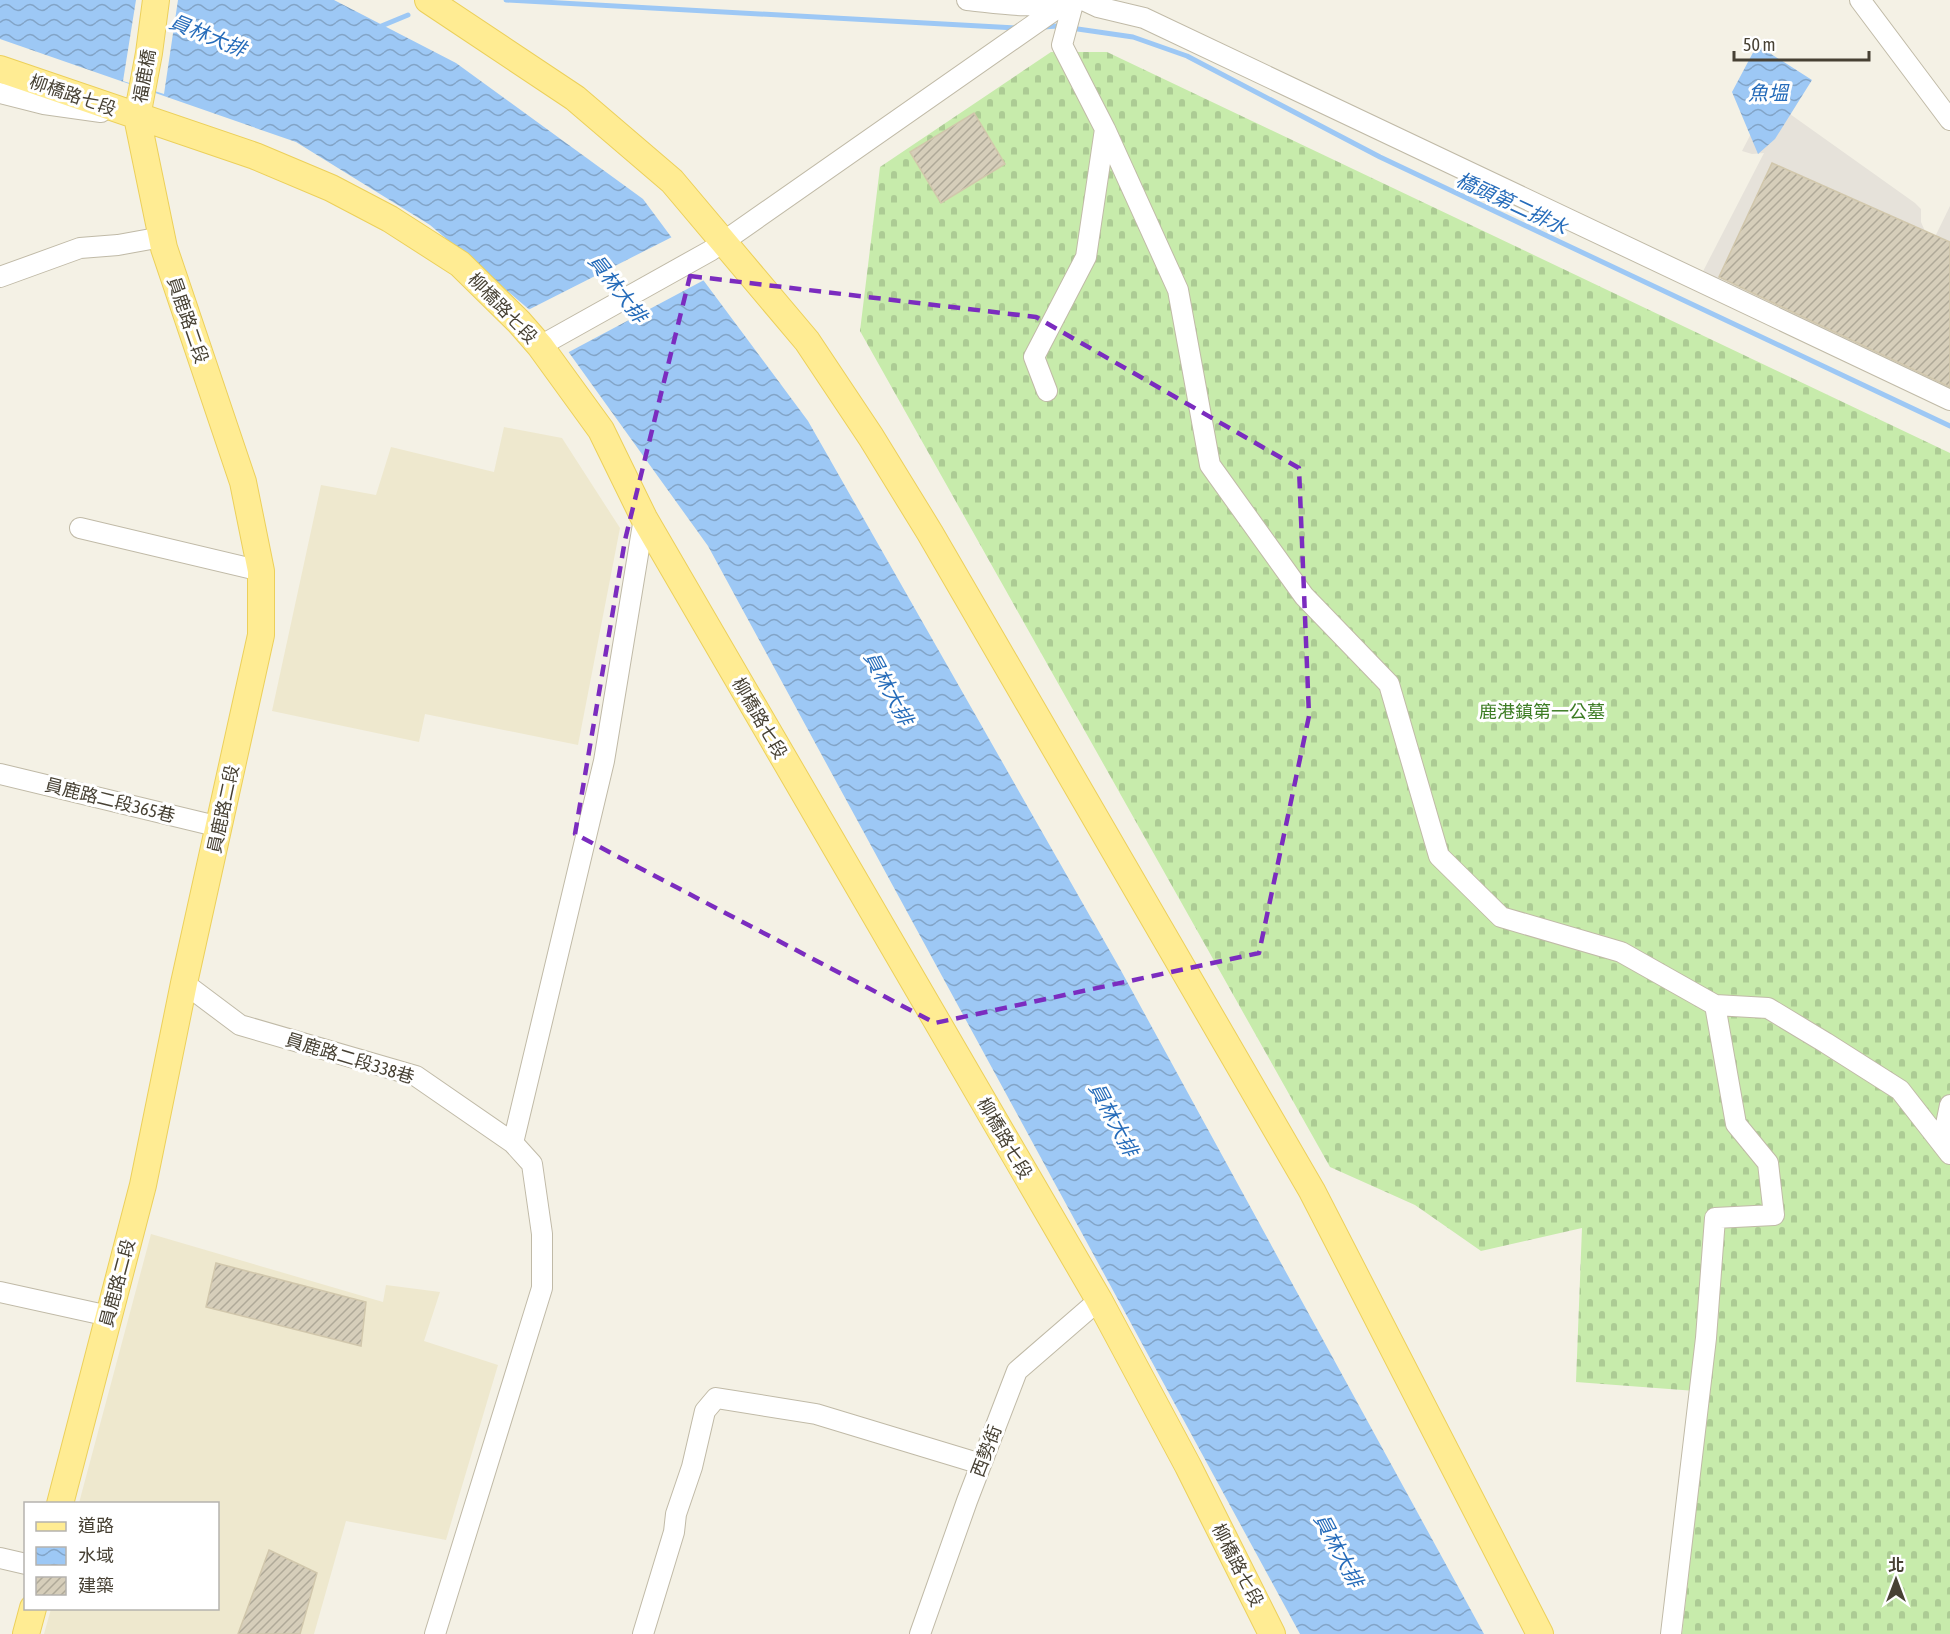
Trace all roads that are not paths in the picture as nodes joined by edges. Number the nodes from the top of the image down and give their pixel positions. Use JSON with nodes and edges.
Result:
{"nodes":[{"id":1,"x":156,"y":0,"type":"edge"},
{"id":2,"x":428,"y":0,"type":"edge"},
{"id":3,"x":967,"y":0,"type":"edge"},
{"id":4,"x":1860,"y":0,"type":"edge"},
{"id":5,"x":1072,"y":1,"type":"edge"},
{"id":6,"x":1119,"y":6,"type":"edge"},
{"id":7,"x":0,"y":69,"type":"edge"},
{"id":8,"x":0,"y":93,"type":"edge"},
{"id":9,"x":137,"y":117,"type":"junction"},
{"id":10,"x":1950,"y":120,"type":"edge"},
{"id":11,"x":1105,"y":129,"type":"junction"},
{"id":12,"x":162,"y":237,"type":"junction"},
{"id":13,"x":716,"y":247,"type":"junction"},
{"id":14,"x":0,"y":278,"type":"edge"},
{"id":15,"x":546,"y":343,"type":"junction"},
{"id":16,"x":1047,"y":391,"type":"dead end"},
{"id":17,"x":1950,"y":400,"type":"edge"},
{"id":18,"x":644,"y":518,"type":"junction"},
{"id":19,"x":80,"y":528,"type":"dead end"},
{"id":20,"x":261,"y":571,"type":"junction"},
{"id":21,"x":0,"y":774,"type":"edge"},
{"id":22,"x":220,"y":827,"type":"junction"},
{"id":23,"x":184,"y":983,"type":"junction"},
{"id":24,"x":1715,"y":1005,"type":"junction"},
{"id":25,"x":1950,"y":1105,"type":"edge"},
{"id":26,"x":513,"y":1143,"type":"junction"},
{"id":27,"x":1946,"y":1149,"type":"edge"},
{"id":28,"x":0,"y":1292,"type":"edge"},
{"id":29,"x":1099,"y":1300,"type":"junction"},
{"id":30,"x":109,"y":1316,"type":"junction"},
{"id":31,"x":981,"y":1464,"type":"junction"},
{"id":32,"x":60,"y":1502,"type":"edge"},
{"id":33,"x":0,"y":1558,"type":"edge"},
{"id":34,"x":24,"y":1564,"type":"edge"},
{"id":35,"x":32,"y":1610,"type":"edge"},
{"id":36,"x":26,"y":1634,"type":"edge"},
{"id":37,"x":435,"y":1634,"type":"edge"},
{"id":38,"x":643,"y":1634,"type":"edge"},
{"id":39,"x":920,"y":1634,"type":"edge"},
{"id":40,"x":1272,"y":1634,"type":"edge"},
{"id":41,"x":1540,"y":1634,"type":"edge"},
{"id":42,"x":1671,"y":1634,"type":"edge"}],
"edges":[{"from":1,"to":9,"type":"main road","name":"福鹿橋"},
{"from":2,"to":13,"type":"main road"},
{"from":3,"to":5,"type":"street"},
{"from":4,"to":10,"type":"street"},
{"from":5,"to":6,"type":"street"},
{"from":5,"to":11,"type":"street"},
{"from":5,"to":13,"type":"street"},
{"from":6,"to":17,"type":"street"},
{"from":7,"to":9,"type":"main road","name":"柳橋路七段"},
{"from":8,"to":9,"type":"street"},
{"from":9,"to":12,"type":"main road","name":"員鹿路二段"},
{"from":9,"to":15,"type":"main road","name":"柳橋路七段"},
{"from":11,"to":16,"type":"street"},
{"from":11,"to":24,"type":"street"},
{"from":12,"to":14,"type":"street"},
{"from":12,"to":20,"type":"main road","name":"員鹿路二段"},
{"from":13,"to":15,"type":"street"},
{"from":13,"to":41,"type":"main road"},
{"from":15,"to":18,"type":"main road","name":"柳橋路七段"},
{"from":18,"to":26,"type":"street"},
{"from":18,"to":29,"type":"main road","name":"柳橋路七段"},
{"from":19,"to":20,"type":"street"},
{"from":20,"to":22,"type":"main road","name":"員鹿路二段"},
{"from":21,"to":22,"type":"street","name":"員鹿路二段365巷"},
{"from":22,"to":23,"type":"main road","name":"員鹿路二段"},
{"from":23,"to":26,"type":"street","name":"員鹿路二段338巷"},
{"from":23,"to":30,"type":"main road","name":"員鹿路二段"},
{"from":24,"to":27,"type":"street"},
{"from":24,"to":42,"type":"street"},
{"from":25,"to":27,"type":"street"},
{"from":26,"to":37,"type":"street","name":"員鹿路二段338巷"},
{"from":28,"to":30,"type":"street"},
{"from":29,"to":31,"type":"street","name":"西勢街"},
{"from":29,"to":40,"type":"main road","name":"柳橋路七段"},
{"from":30,"to":32,"type":"main road","name":"員鹿路二段"},
{"from":31,"to":38,"type":"street"},
{"from":31,"to":39,"type":"street","name":"西勢街"},
{"from":33,"to":34,"type":"street"},
{"from":35,"to":36,"type":"main road"}]}
